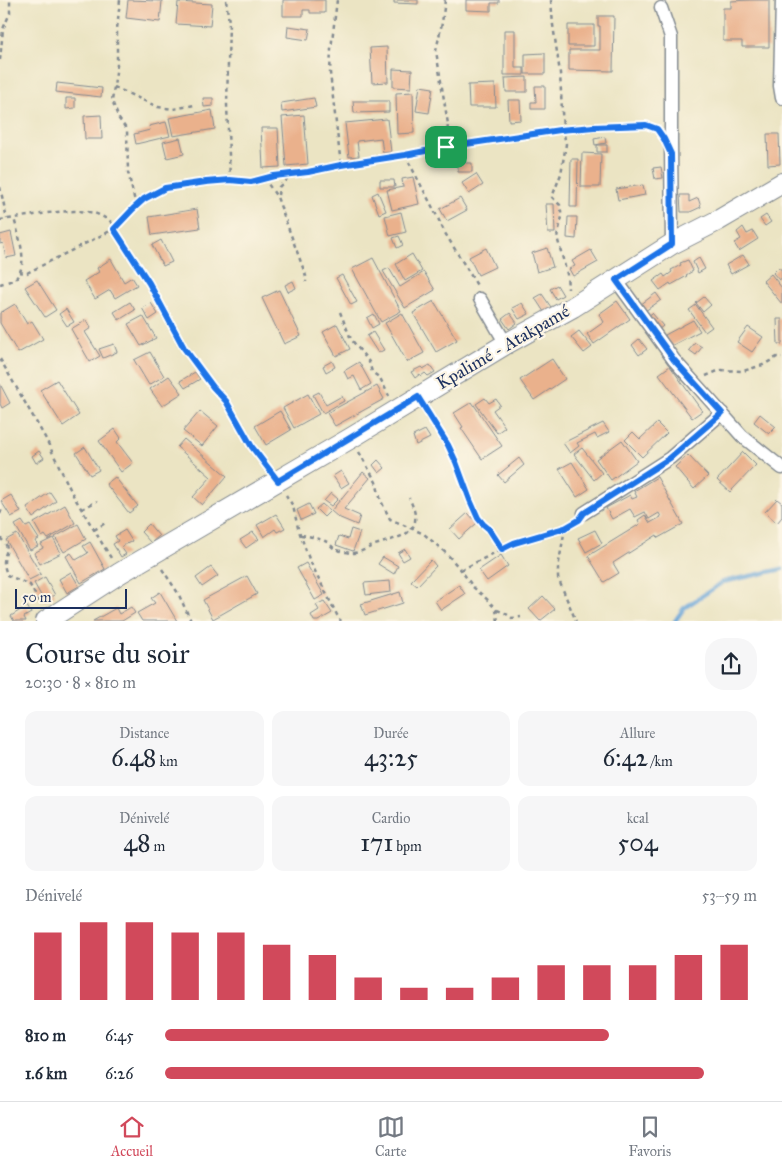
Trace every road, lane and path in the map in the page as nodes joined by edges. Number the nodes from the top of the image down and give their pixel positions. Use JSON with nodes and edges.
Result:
{"nodes":[{"id":1,"x":10,"y":0,"type":"edge"},
{"id":2,"x":120,"y":0,"type":"edge"},
{"id":3,"x":226,"y":0,"type":"edge"},
{"id":4,"x":337,"y":0,"type":"edge"},
{"id":5,"x":446,"y":0,"type":"edge"},
{"id":6,"x":782,"y":0,"type":"edge"},
{"id":7,"x":552,"y":1,"type":"edge"},
{"id":8,"x":661,"y":8,"type":"dead end"},
{"id":9,"x":0,"y":60,"type":"edge"},
{"id":10,"x":114,"y":87,"type":"junction"},
{"id":11,"x":782,"y":98,"type":"edge"},
{"id":12,"x":195,"y":105,"type":"dead end"},
{"id":13,"x":563,"y":130,"type":"junction"},
{"id":14,"x":446,"y":147,"type":"junction"},
{"id":15,"x":671,"y":154,"type":"junction"},
{"id":16,"x":405,"y":155,"type":"junction"},
{"id":17,"x":341,"y":165,"type":"junction"},
{"id":18,"x":292,"y":174,"type":"junction"},
{"id":19,"x":264,"y":178,"type":"junction"},
{"id":20,"x":230,"y":180,"type":"junction"},
{"id":21,"x":782,"y":183,"type":"edge"},
{"id":22,"x":0,"y":187,"type":"edge"},
{"id":23,"x":277,"y":197,"type":"junction"},
{"id":24,"x":136,"y":206,"type":"junction"},
{"id":25,"x":14,"y":218,"type":"junction"},
{"id":26,"x":7,"y":219,"type":"junction"},
{"id":27,"x":0,"y":220,"type":"edge"},
{"id":28,"x":114,"y":229,"type":"junction"},
{"id":29,"x":672,"y":244,"type":"junction"},
{"id":30,"x":19,"y":272,"type":"junction"},
{"id":31,"x":616,"y":280,"type":"junction"},
{"id":32,"x":306,"y":282,"type":"dead end"},
{"id":33,"x":0,"y":284,"type":"edge"},
{"id":34,"x":480,"y":299,"type":"joint"},
{"id":35,"x":573,"y":307,"type":"junction"},
{"id":36,"x":340,"y":312,"type":"dead end"},
{"id":37,"x":506,"y":344,"type":"junction"},
{"id":38,"x":782,"y":357,"type":"edge"},
{"id":39,"x":0,"y":359,"type":"edge"},
{"id":40,"x":693,"y":381,"type":"junction"},
{"id":41,"x":418,"y":397,"type":"junction"},
{"id":42,"x":396,"y":410,"type":"junction"},
{"id":43,"x":722,"y":413,"type":"junction"},
{"id":44,"x":351,"y":438,"type":"junction"},
{"id":45,"x":782,"y":468,"type":"edge"},
{"id":46,"x":278,"y":481,"type":"junction"},
{"id":47,"x":409,"y":498,"type":"dead end"},
{"id":48,"x":97,"y":500,"type":"dead end"},
{"id":49,"x":82,"y":509,"type":"junction"},
{"id":50,"x":2,"y":510,"type":"dead end"},
{"id":51,"x":584,"y":513,"type":"joint"},
{"id":52,"x":0,"y":514,"type":"edge"},
{"id":53,"x":106,"y":522,"type":"dead end"},
{"id":54,"x":565,"y":528,"type":"junction"},
{"id":55,"x":413,"y":529,"type":"junction"},
{"id":56,"x":94,"y":530,"type":"junction"},
{"id":57,"x":300,"y":535,"type":"junction"},
{"id":58,"x":0,"y":538,"type":"edge"},
{"id":59,"x":502,"y":549,"type":"junction"},
{"id":60,"x":153,"y":555,"type":"junction"},
{"id":61,"x":461,"y":570,"type":"junction"},
{"id":62,"x":120,"y":573,"type":"junction"},
{"id":63,"x":496,"y":610,"type":"junction"},
{"id":64,"x":521,"y":617,"type":"dead end"},
{"id":65,"x":49,"y":619,"type":"edge"},
{"id":66,"x":191,"y":621,"type":"edge"},
{"id":67,"x":341,"y":621,"type":"edge"},
{"id":68,"x":498,"y":621,"type":"edge"},
{"id":69,"x":576,"y":621,"type":"edge"}],
"edges":[{"from":1,"to":9,"type":"path"},
{"from":2,"to":10,"type":"path"},
{"from":3,"to":20,"type":"path"},
{"from":4,"to":17,"type":"path"},
{"from":5,"to":14,"type":"path"},
{"from":6,"to":11,"type":"street"},
{"from":7,"to":13,"type":"path"},
{"from":8,"to":15,"type":"street"},
{"from":10,"to":12,"type":"path"},
{"from":10,"to":24,"type":"path"},
{"from":13,"to":14,"type":"path"},
{"from":13,"to":15,"type":"path"},
{"from":13,"to":35,"type":"path"},
{"from":14,"to":16,"type":"path"},
{"from":15,"to":29,"type":"street"},
{"from":16,"to":17,"type":"path"},
{"from":16,"to":34,"type":"path"},
{"from":17,"to":18,"type":"path"},
{"from":18,"to":19,"type":"path"},
{"from":18,"to":23,"type":"path"},
{"from":19,"to":20,"type":"path"},
{"from":19,"to":23,"type":"path"},
{"from":20,"to":24,"type":"path"},
{"from":21,"to":29,"type":"main road","name":"Kpalimé - Atakpamé"},
{"from":22,"to":26,"type":"path"},
{"from":23,"to":32,"type":"path"},
{"from":24,"to":28,"type":"path"},
{"from":25,"to":26,"type":"path"},
{"from":25,"to":28,"type":"path"},
{"from":25,"to":30,"type":"path"},
{"from":26,"to":27,"type":"path"},
{"from":28,"to":30,"type":"path"},
{"from":28,"to":46,"type":"path"},
{"from":29,"to":31,"type":"main road","name":"Kpalimé - Atakpamé"},
{"from":30,"to":33,"type":"path"},
{"from":31,"to":35,"type":"main road","name":"Kpalimé - Atakpamé"},
{"from":31,"to":40,"type":"street"},
{"from":34,"to":37,"type":"street"},
{"from":35,"to":37,"type":"main road","name":"Kpalimé - Atakpamé"},
{"from":36,"to":42,"type":"path"},
{"from":37,"to":41,"type":"main road","name":"Kpalimé - Atakpamé"},
{"from":38,"to":40,"type":"path"},
{"from":39,"to":49,"type":"path"},
{"from":40,"to":43,"type":"street"},
{"from":41,"to":42,"type":"main road","name":"Kpalimé - Atakpamé"},
{"from":41,"to":59,"type":"path"},
{"from":42,"to":44,"type":"main road","name":"Kpalimé - Atakpamé"},
{"from":43,"to":45,"type":"street"},
{"from":43,"to":51,"type":"street"},
{"from":44,"to":46,"type":"main road","name":"Kpalimé - Atakpamé"},
{"from":44,"to":55,"type":"path"},
{"from":46,"to":57,"type":"path"},
{"from":46,"to":60,"type":"main road","name":"Kpalimé - Atakpamé"},
{"from":47,"to":55,"type":"path"},
{"from":48,"to":49,"type":"path"},
{"from":49,"to":56,"type":"path"},
{"from":50,"to":52,"type":"path"},
{"from":51,"to":54,"type":"path"},
{"from":53,"to":56,"type":"path"},
{"from":54,"to":59,"type":"path"},
{"from":54,"to":69,"type":"path"},
{"from":55,"to":57,"type":"path"},
{"from":55,"to":61,"type":"path"},
{"from":56,"to":62,"type":"path"},
{"from":57,"to":67,"type":"path"},
{"from":58,"to":65,"type":"path"},
{"from":59,"to":61,"type":"path"},
{"from":60,"to":62,"type":"main road","name":"Kpalimé - Atakpamé"},
{"from":60,"to":66,"type":"path"},
{"from":61,"to":63,"type":"path"},
{"from":62,"to":65,"type":"main road","name":"Kpalimé - Atakpamé"},
{"from":63,"to":64,"type":"path"},
{"from":63,"to":68,"type":"path"}]}
